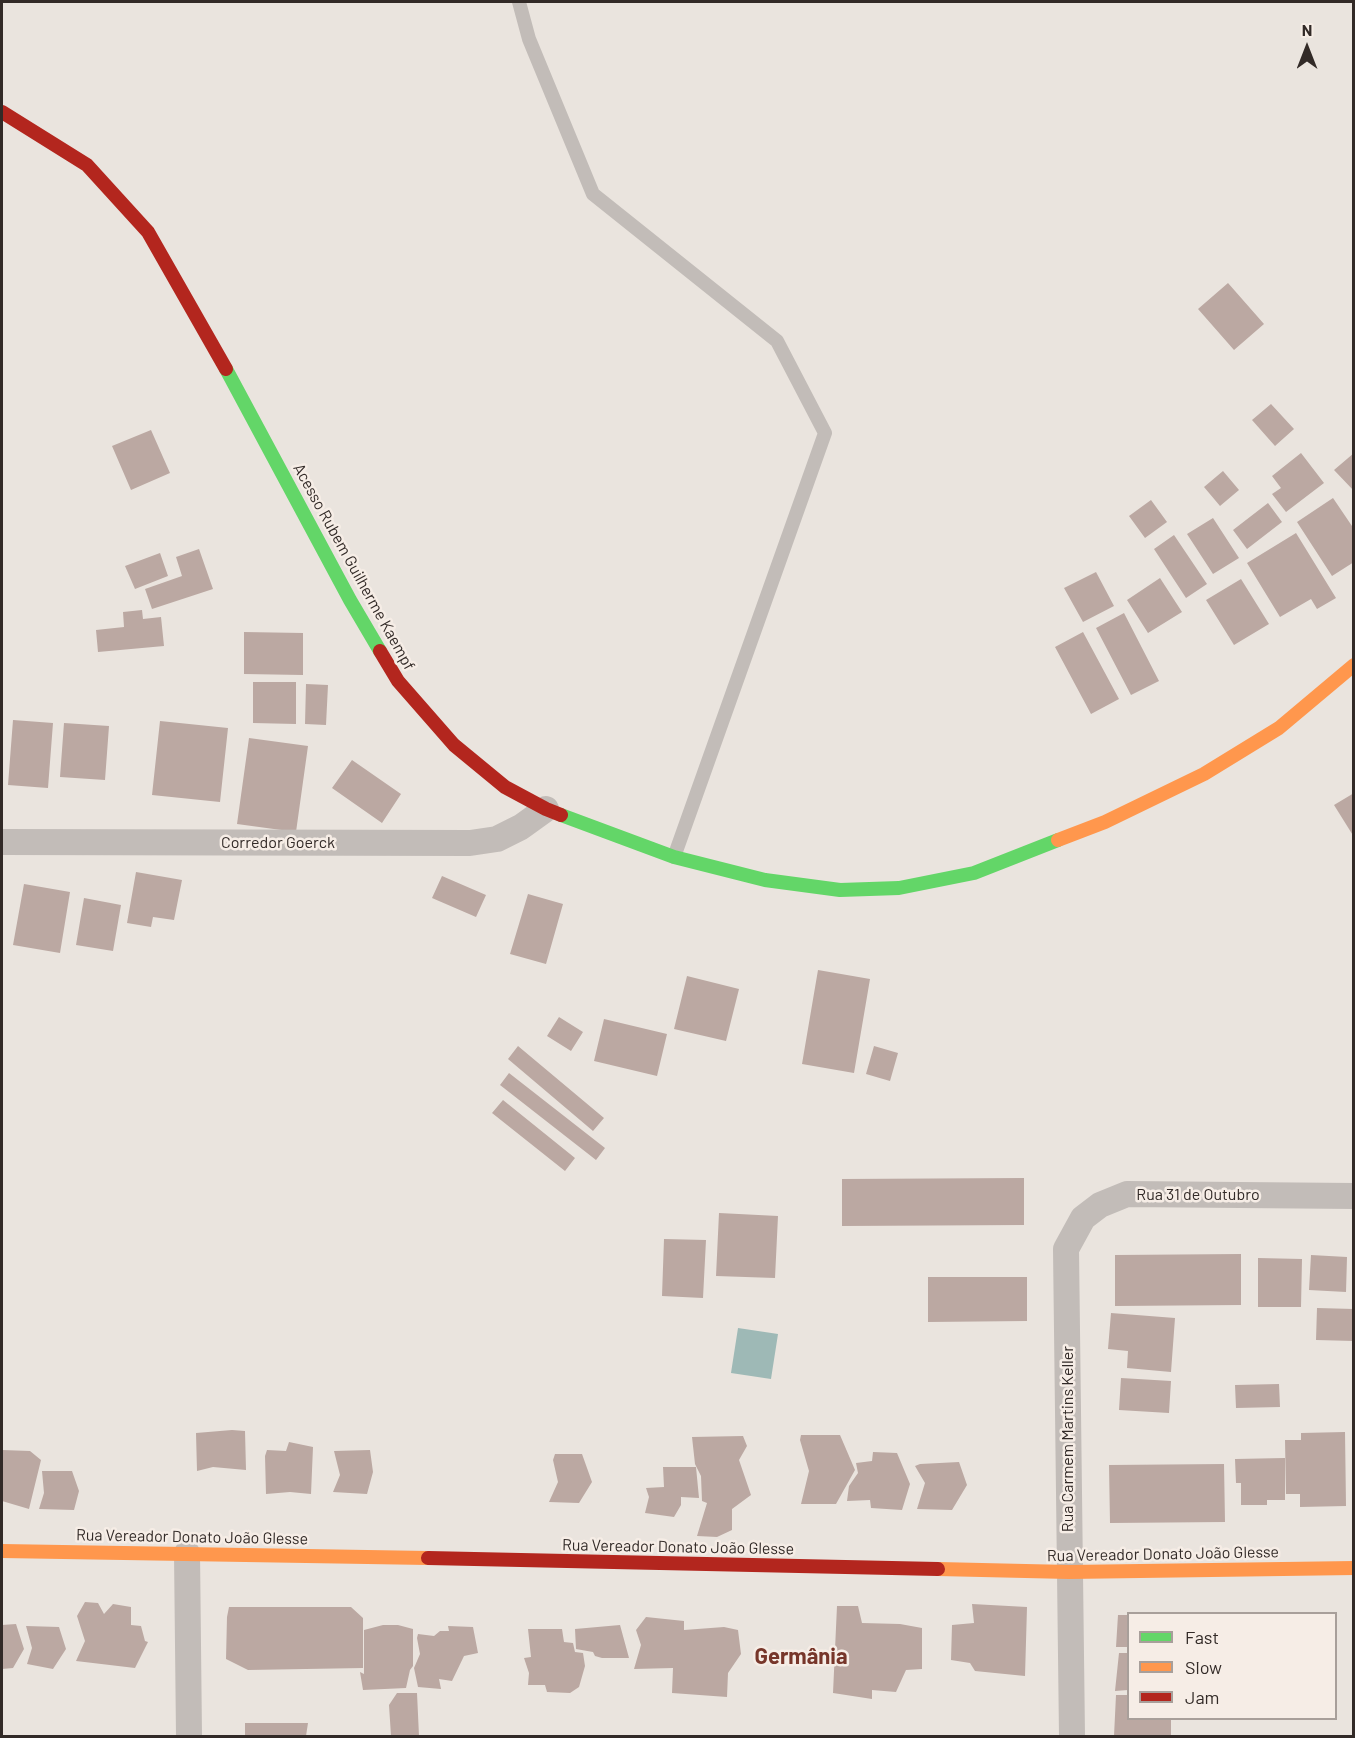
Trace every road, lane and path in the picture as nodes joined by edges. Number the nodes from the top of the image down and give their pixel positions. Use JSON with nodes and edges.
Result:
{"nodes":[{"id":1,"x":519,"y":2,"type":"edge"},
{"id":2,"x":2,"y":112,"type":"edge"},
{"id":3,"x":1353,"y":665,"type":"edge"},
{"id":4,"x":546,"y":809,"type":"junction"},
{"id":5,"x":2,"y":842,"type":"edge"},
{"id":6,"x":674,"y":857,"type":"junction"},
{"id":7,"x":1353,"y":1196,"type":"edge"},
{"id":8,"x":1066,"y":1249,"type":"joint"},
{"id":9,"x":2,"y":1551,"type":"edge"},
{"id":10,"x":187,"y":1553,"type":"junction"},
{"id":11,"x":1353,"y":1569,"type":"edge"},
{"id":12,"x":1069,"y":1572,"type":"junction"},
{"id":13,"x":189,"y":1737,"type":"edge"},
{"id":14,"x":1072,"y":1737,"type":"edge"}],
"edges":[{"from":1,"to":6,"type":"lane"},
{"from":2,"to":4,"type":"main road","name":"Acesso Rubem Guilherme Kaempf"},
{"from":3,"to":6,"type":"main road","name":"Acesso Rubem Guilherme Kaempf"},
{"from":4,"to":5,"type":"street","name":"Corredor Goerck"},
{"from":4,"to":6,"type":"main road","name":"Acesso Rubem Guilherme Kaempf"},
{"from":7,"to":8,"type":"street","name":"Rua 31 de Outubro"},
{"from":8,"to":12,"type":"street","name":"Rua Carmem Martins Keller"},
{"from":9,"to":10,"type":"main road","name":"Rua Vereador Donato João Glesse"},
{"from":10,"to":12,"type":"main road","name":"Rua Vereador Donato João Glesse"},
{"from":10,"to":13,"type":"street"},
{"from":11,"to":12,"type":"main road","name":"Rua Vereador Donato João Glesse"},
{"from":12,"to":14,"type":"street","name":"Rua Carmem Martins Keller"}]}
